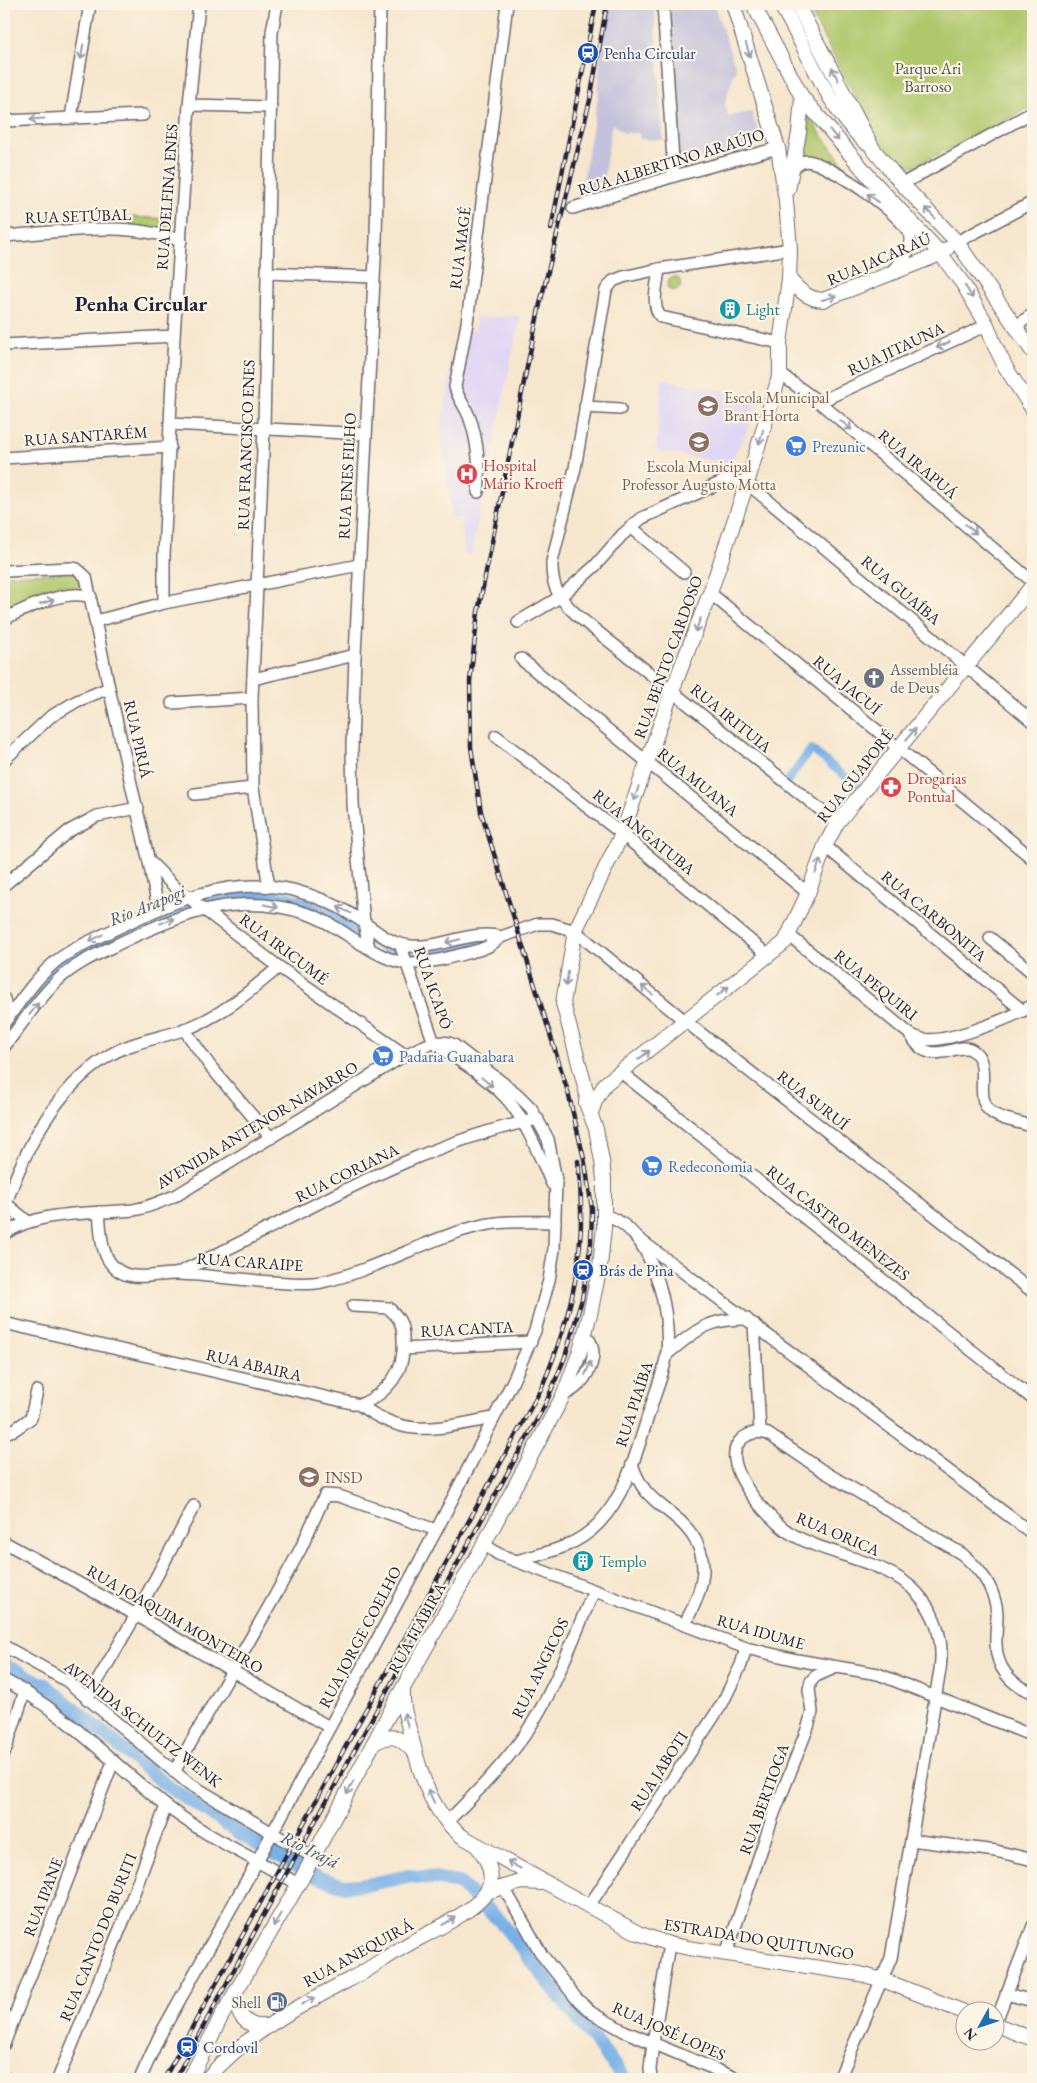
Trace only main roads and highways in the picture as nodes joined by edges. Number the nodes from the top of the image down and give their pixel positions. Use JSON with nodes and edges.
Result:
{"nodes":[{"id":1,"x":753,"y":4,"type":"edge"},
{"id":2,"x":781,"y":4,"type":"edge"},
{"id":3,"x":797,"y":4,"type":"edge"},
{"id":4,"x":734,"y":5,"type":"edge"},
{"id":5,"x":802,"y":97,"type":"junction"},
{"id":6,"x":873,"y":149,"type":"junction"},
{"id":7,"x":786,"y":201,"type":"junction"},
{"id":8,"x":957,"y":242,"type":"junction"},
{"id":9,"x":940,"y":253,"type":"junction"},
{"id":10,"x":789,"y":279,"type":"junction"},
{"id":11,"x":1033,"y":352,"type":"edge"},
{"id":12,"x":1033,"y":410,"type":"edge"},
{"id":13,"x":1033,"y":584,"type":"edge"},
{"id":14,"x":584,"y":1081,"type":"junction"},
{"id":15,"x":605,"y":1084,"type":"junction"},
{"id":16,"x":591,"y":1114,"type":"junction"},
{"id":17,"x":403,"y":1688,"type":"junction"},
{"id":18,"x":373,"y":1744,"type":"junction"},
{"id":19,"x":414,"y":1752,"type":"junction"},
{"id":20,"x":475,"y":1844,"type":"junction"},
{"id":21,"x":553,"y":1887,"type":"junction"},
{"id":22,"x":481,"y":1897,"type":"junction"},
{"id":23,"x":236,"y":1993,"type":"junction"},
{"id":24,"x":954,"y":2008,"type":"edge"},
{"id":25,"x":266,"y":2026,"type":"junction"},
{"id":26,"x":1004,"y":2028,"type":"edge"},
{"id":27,"x":1033,"y":2039,"type":"edge"},
{"id":28,"x":210,"y":2078,"type":"edge"},
{"id":29,"x":190,"y":2079,"type":"edge"}],
"edges":[{"from":1,"to":5,"type":"main road"},
{"from":2,"to":6,"type":"main road"},
{"from":6,"to":3,"type":"main road","one_way":true},
{"from":4,"to":7,"type":"main road","one_way":true},
{"from":5,"to":7,"type":"main road"},
{"from":5,"to":9,"type":"main road","one_way":true},
{"from":8,"to":6,"type":"main road","one_way":true},
{"from":7,"to":10,"type":"main road","name":"RUA BENTO CARDOSO"},
{"from":8,"to":9,"type":"main road","name":"RUA JACARAÚ"},
{"from":8,"to":11,"type":"main road"},
{"from":10,"to":9,"type":"main road","name":"RUA JACARAÚ","one_way":true},
{"from":9,"to":12,"type":"main road","one_way":true},
{"from":10,"to":14,"type":"main road","name":"RUA BENTO CARDOSO","one_way":true},
{"from":15,"to":13,"type":"main road","name":"RUA GUAPORÉ","one_way":true},
{"from":14,"to":15,"type":"main road"},
{"from":14,"to":16,"type":"main road","name":"RUA BENTO CARDOSO"},
{"from":15,"to":16,"type":"main road","name":"RUA GUAPORÉ"},
{"from":16,"to":17,"type":"main road","name":"RUA ITABIRA"},
{"from":17,"to":18,"type":"main road","name":"RUA ITABIRA"},
{"from":19,"to":17,"type":"main road","name":"ESTRADA DO QUITUNGO","one_way":true},
{"from":18,"to":19,"type":"main road"},
{"from":18,"to":23,"type":"main road","name":"RUA ITABIRA","one_way":true},
{"from":20,"to":19,"type":"main road","name":"ESTRADA DO QUITUNGO","one_way":true},
{"from":21,"to":20,"type":"main road","name":"ESTRADA DO QUITUNGO","one_way":true},
{"from":20,"to":22,"type":"main road"},
{"from":21,"to":22,"type":"main road","name":"ESTRADA DO QUITUNGO"},
{"from":21,"to":24,"type":"main road","name":"ESTRADA DO QUITUNGO"},
{"from":25,"to":22,"type":"main road","name":"RUA ANEQUIRÁ","one_way":true},
{"from":23,"to":25,"type":"main road"},
{"from":23,"to":29,"type":"main road","name":"RUA ITABIRA"},
{"from":25,"to":28,"type":"main road","name":"RUA ANEQUIRÁ"},
{"from":26,"to":27,"type":"main road"}]}
